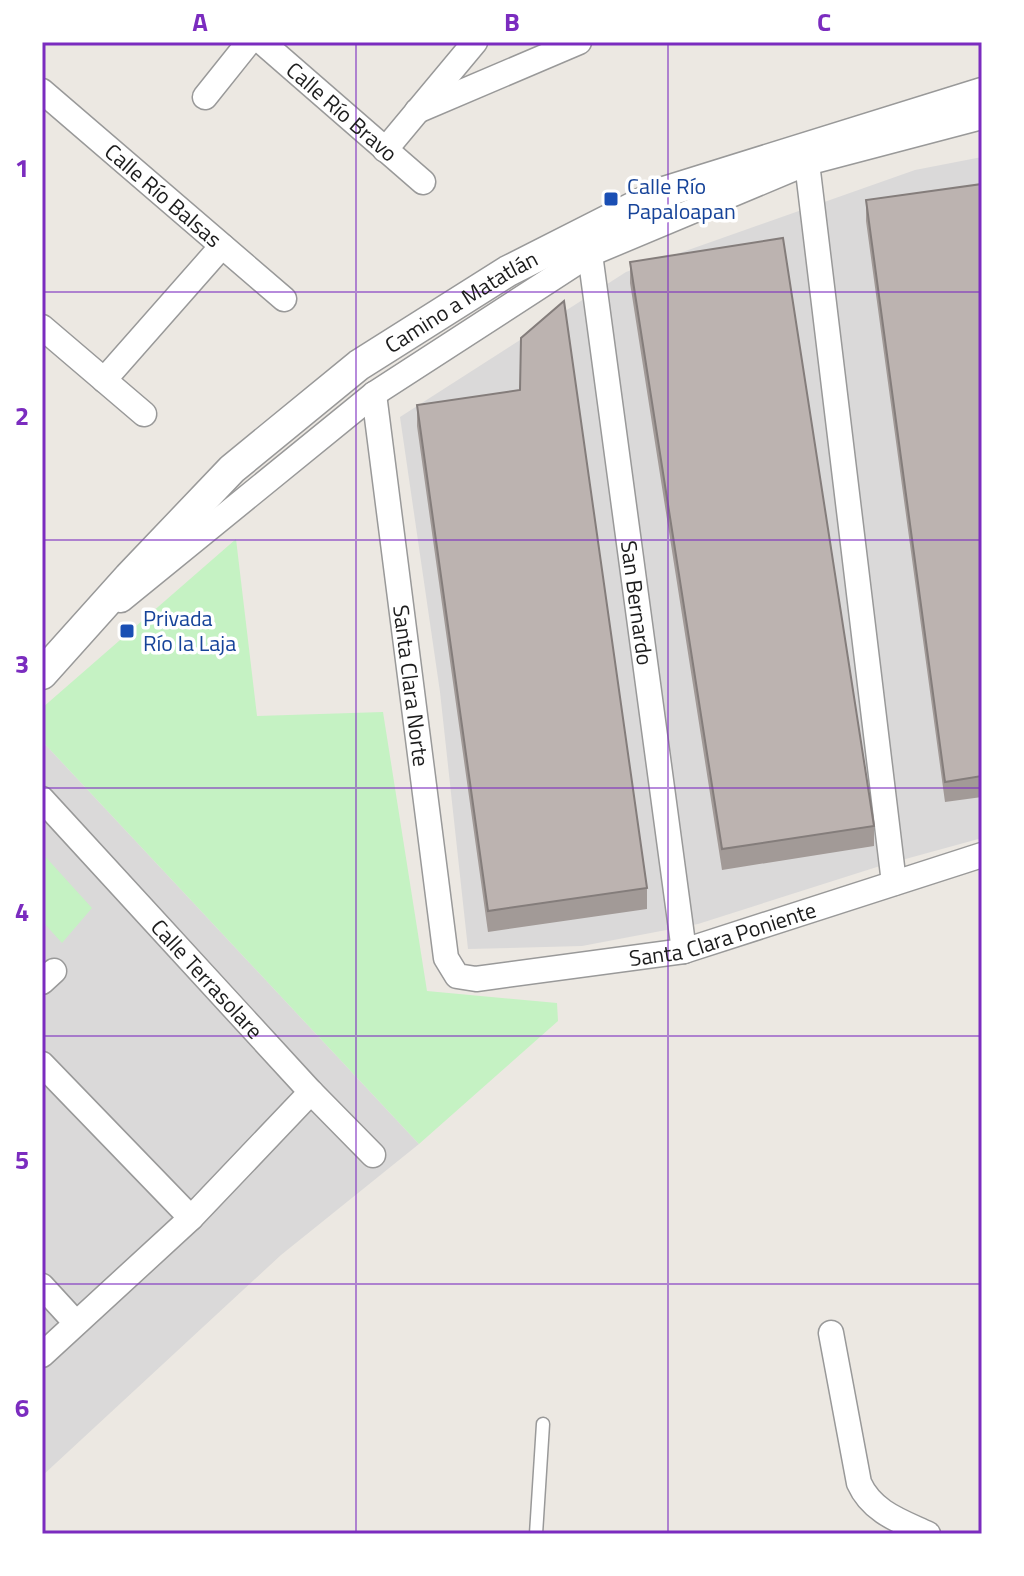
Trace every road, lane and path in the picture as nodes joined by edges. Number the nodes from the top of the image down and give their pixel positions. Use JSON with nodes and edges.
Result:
{"nodes":[{"id":1,"x":249,"y":42,"type":"edge"},
{"id":2,"x":262,"y":42,"type":"edge"},
{"id":3,"x":475,"y":42,"type":"edge"},
{"id":4,"x":579,"y":42,"type":"edge"},
{"id":5,"x":42,"y":91,"type":"edge"},
{"id":6,"x":982,"y":93,"type":"edge"},
{"id":7,"x":205,"y":97,"type":"dead end"},
{"id":8,"x":417,"y":111,"type":"junction"},
{"id":9,"x":982,"y":117,"type":"edge"},
{"id":10,"x":385,"y":150,"type":"junction"},
{"id":11,"x":807,"y":163,"type":"junction"},
{"id":12,"x":423,"y":182,"type":"dead end"},
{"id":13,"x":222,"y":246,"type":"junction"},
{"id":14,"x":590,"y":254,"type":"junction"},
{"id":15,"x":284,"y":299,"type":"dead end"},
{"id":16,"x":42,"y":327,"type":"edge"},
{"id":17,"x":104,"y":380,"type":"junction"},
{"id":18,"x":374,"y":394,"type":"junction"},
{"id":19,"x":144,"y":414,"type":"dead end"},
{"id":20,"x":78,"y":633,"type":"junction"},
{"id":21,"x":42,"y":674,"type":"edge"},
{"id":22,"x":42,"y":799,"type":"edge"},
{"id":23,"x":982,"y":855,"type":"edge"},
{"id":24,"x":894,"y":883,"type":"junction"},
{"id":25,"x":684,"y":951,"type":"junction"},
{"id":26,"x":457,"y":976,"type":"joint"},
{"id":27,"x":42,"y":1064,"type":"edge"},
{"id":28,"x":311,"y":1092,"type":"junction"},
{"id":29,"x":373,"y":1155,"type":"dead end"},
{"id":30,"x":191,"y":1218,"type":"junction"},
{"id":31,"x":42,"y":1286,"type":"edge"},
{"id":32,"x":76,"y":1323,"type":"junction"},
{"id":33,"x":831,"y":1333,"type":"dead end"},
{"id":34,"x":42,"y":1355,"type":"edge"},
{"id":35,"x":543,"y":1424,"type":"dead end"},
{"id":36,"x":536,"y":1534,"type":"edge"},
{"id":37,"x":928,"y":1534,"type":"edge"}],
"edges":[{"from":1,"to":7,"type":"street"},
{"from":2,"to":10,"type":"street","name":"Calle Río Bravo"},
{"from":3,"to":8,"type":"street"},
{"from":4,"to":8,"type":"street"},
{"from":5,"to":13,"type":"street","name":"Calle Río Balsas"},
{"from":6,"to":20,"type":"street","name":"Camino a Matatlán"},
{"from":8,"to":10,"type":"street"},
{"from":9,"to":11,"type":"street"},
{"from":10,"to":12,"type":"street","name":"Calle Río Bravo"},
{"from":11,"to":14,"type":"street"},
{"from":11,"to":24,"type":"street"},
{"from":13,"to":15,"type":"street","name":"Calle Río Balsas"},
{"from":13,"to":17,"type":"street"},
{"from":14,"to":18,"type":"street"},
{"from":14,"to":25,"type":"street","name":"San Bernardo"},
{"from":16,"to":17,"type":"street"},
{"from":17,"to":19,"type":"street"},
{"from":18,"to":20,"type":"street"},
{"from":18,"to":26,"type":"street","name":"Santa Clara Norte"},
{"from":20,"to":21,"type":"street","name":"Camino a Matatlán"},
{"from":22,"to":28,"type":"street","name":"Calle Terrasolare"},
{"from":23,"to":24,"type":"street","name":"Santa Clara Poniente"},
{"from":24,"to":25,"type":"street","name":"Santa Clara Poniente"},
{"from":25,"to":26,"type":"street","name":"Santa Clara Poniente"},
{"from":27,"to":30,"type":"street"},
{"from":28,"to":29,"type":"street","name":"Calle Terrasolare"},
{"from":28,"to":30,"type":"street"},
{"from":30,"to":32,"type":"street"},
{"from":31,"to":32,"type":"street"},
{"from":32,"to":34,"type":"street"},
{"from":33,"to":37,"type":"street"},
{"from":35,"to":36,"type":"lane"}]}
